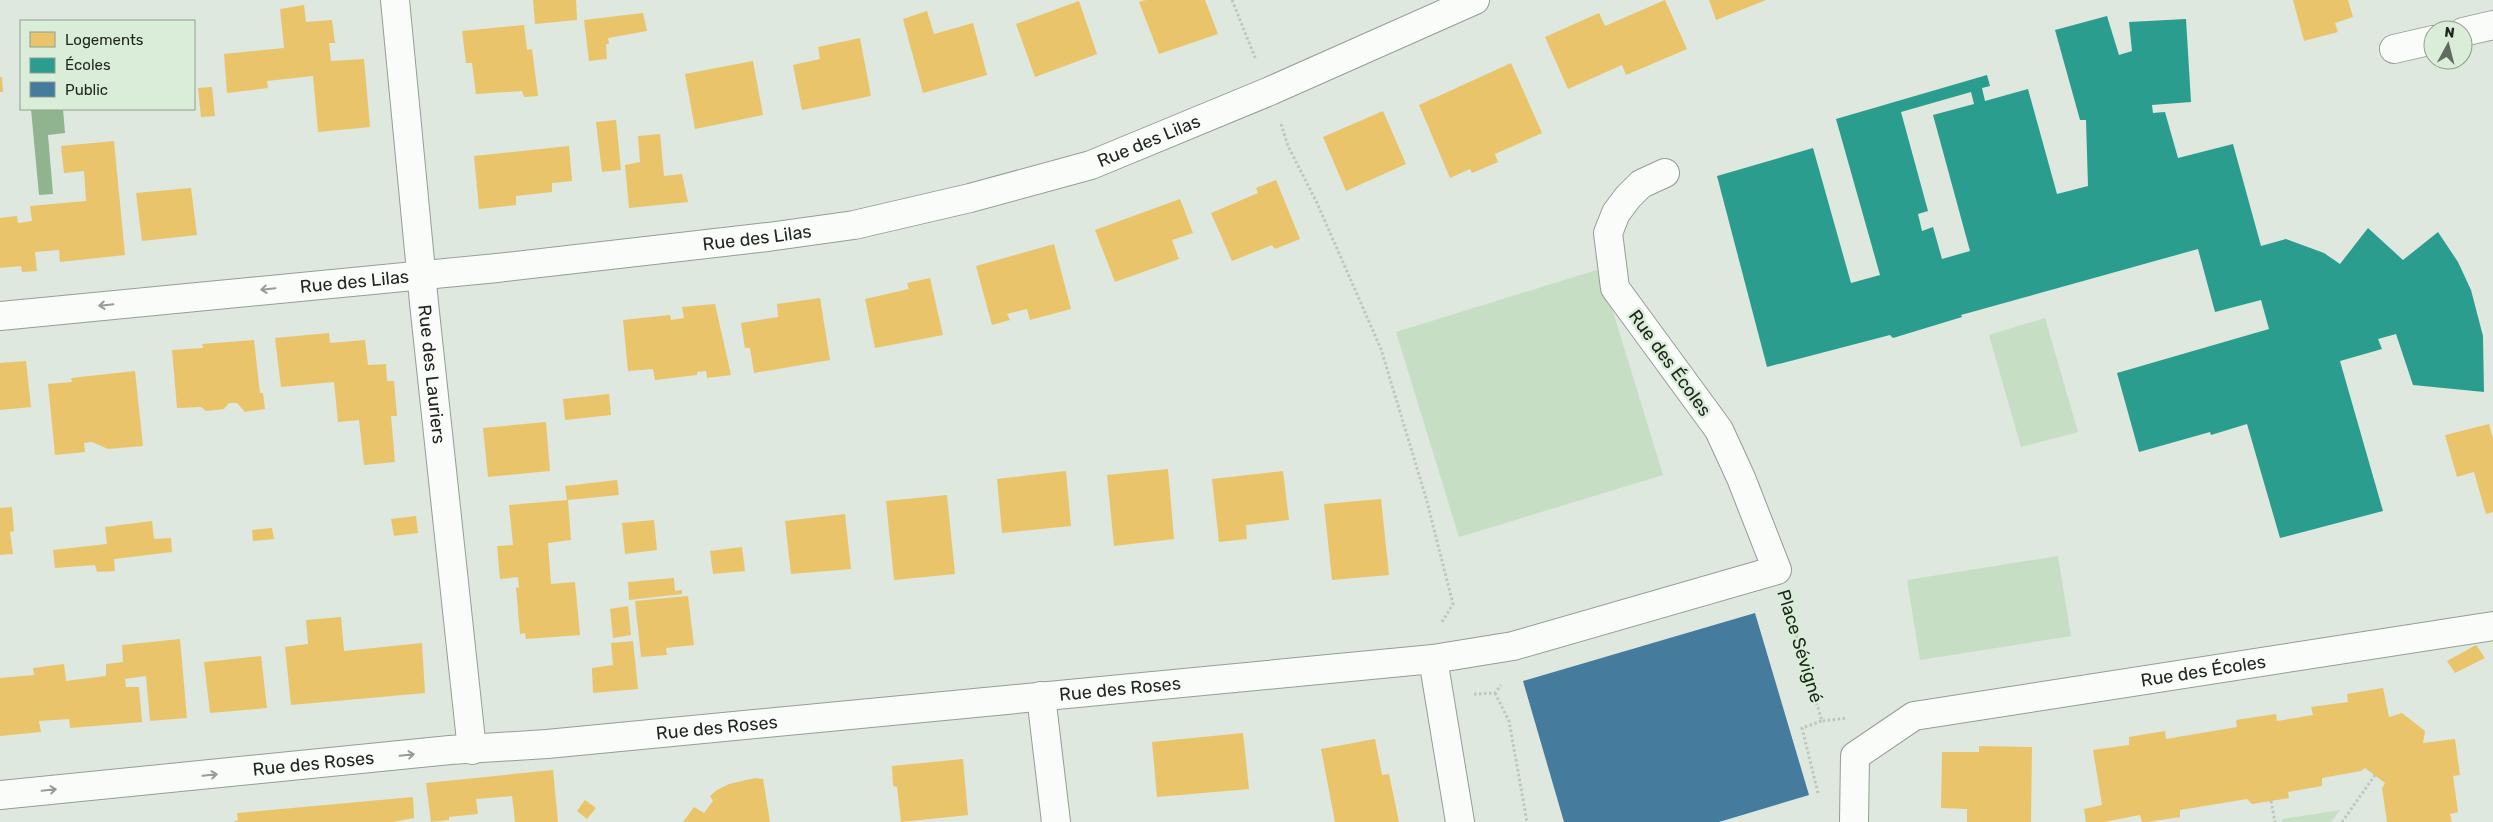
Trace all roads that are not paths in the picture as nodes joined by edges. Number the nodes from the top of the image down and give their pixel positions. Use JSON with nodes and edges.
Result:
{"nodes":[{"id":1,"x":395,"y":0,"type":"edge"},
{"id":2,"x":1475,"y":0,"type":"edge"},
{"id":3,"x":2493,"y":25,"type":"edge"},
{"id":4,"x":2473,"y":30,"type":"edge"},
{"id":5,"x":2423,"y":42,"type":"edge"},
{"id":6,"x":2394,"y":49,"type":"dead end"},
{"id":7,"x":1665,"y":173,"type":"dead end"},
{"id":8,"x":421,"y":274,"type":"junction"},
{"id":9,"x":0,"y":316,"type":"edge"},
{"id":10,"x":1777,"y":570,"type":"joint"},
{"id":11,"x":2493,"y":626,"type":"edge"},
{"id":12,"x":1470,"y":654,"type":"joint"},
{"id":13,"x":1433,"y":659,"type":"junction"},
{"id":14,"x":1041,"y":696,"type":"junction"},
{"id":15,"x":472,"y":750,"type":"junction"},
{"id":16,"x":0,"y":795,"type":"edge"},
{"id":17,"x":1056,"y":822,"type":"edge"},
{"id":18,"x":1460,"y":822,"type":"edge"},
{"id":19,"x":1854,"y":822,"type":"edge"}],
"edges":[{"from":1,"to":8,"type":"street","name":"Rue des Lauriers"},
{"from":2,"to":8,"type":"street","name":"Rue des Lilas"},
{"from":3,"to":4,"type":"street"},
{"from":5,"to":6,"type":"street"},
{"from":7,"to":10,"type":"street","name":"Rue des Écoles"},
{"from":8,"to":9,"type":"street","name":"Rue des Lilas","one_way":true},
{"from":8,"to":15,"type":"street","name":"Rue des Lauriers"},
{"from":10,"to":12,"type":"street","name":"Place Sévigné"},
{"from":11,"to":19,"type":"street","name":"Rue des Écoles"},
{"from":12,"to":13,"type":"street","name":"Rue des Roses"},
{"from":13,"to":14,"type":"street","name":"Rue des Roses"},
{"from":13,"to":18,"type":"street"},
{"from":14,"to":15,"type":"street","name":"Rue des Roses"},
{"from":14,"to":17,"type":"street"},
{"from":16,"to":15,"type":"street","name":"Rue des Roses","one_way":true}]}
